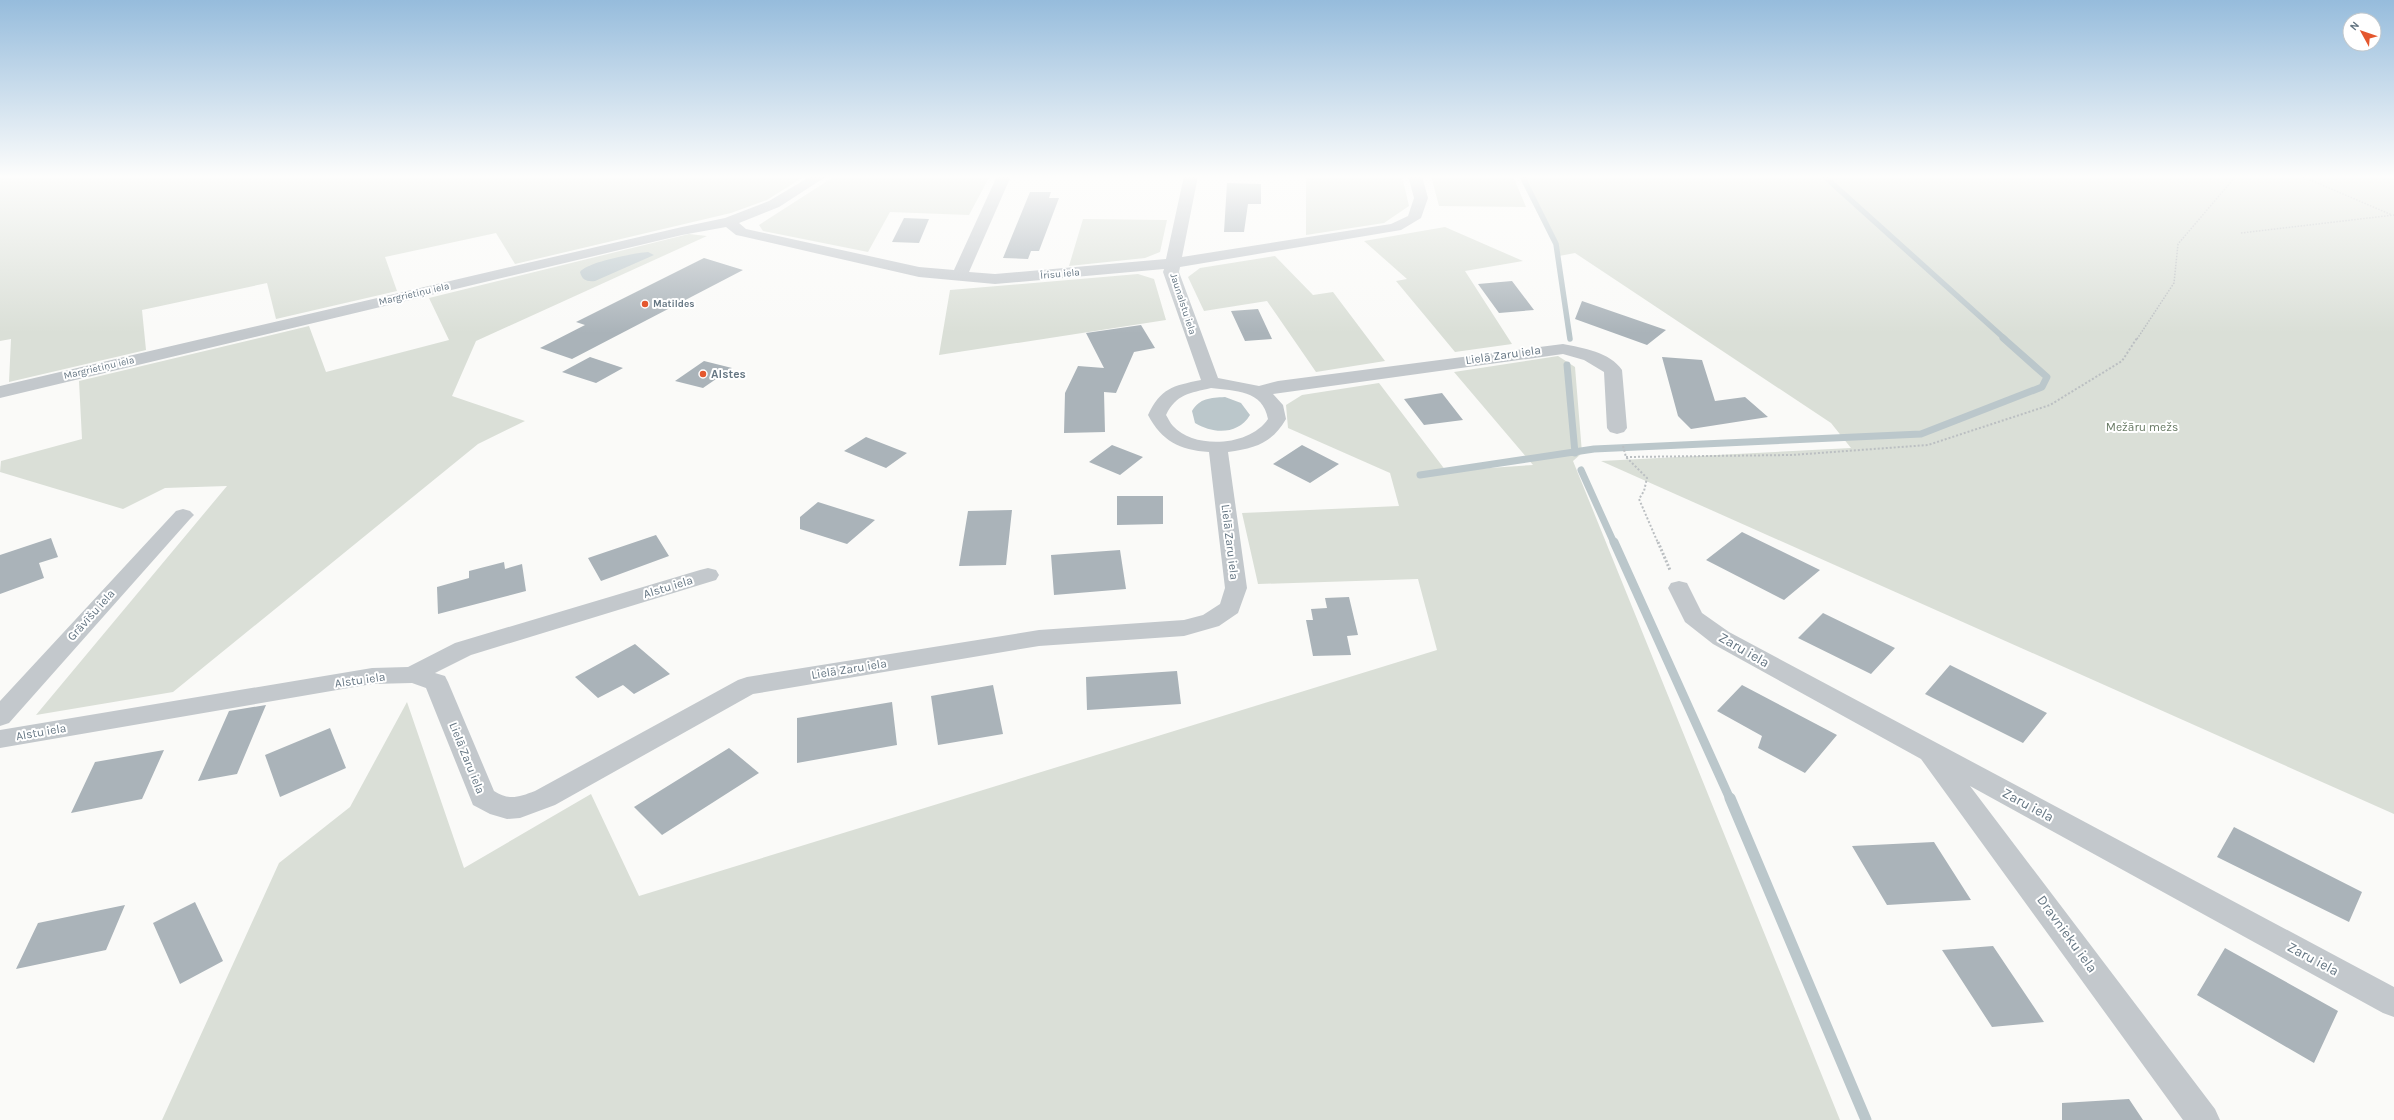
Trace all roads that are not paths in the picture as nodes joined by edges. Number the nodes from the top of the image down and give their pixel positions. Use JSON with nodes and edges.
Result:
{"nodes":[{"id":1,"x":698,"y":228,"type":"edge"},
{"id":2,"x":737,"y":228,"type":"edge"},
{"id":3,"x":980,"y":228,"type":"edge"},
{"id":4,"x":1181,"y":228,"type":"edge"},
{"id":5,"x":1388,"y":228,"type":"edge"},
{"id":6,"x":1174,"y":263,"type":"junction"},
{"id":7,"x":959,"y":276,"type":"junction"},
{"id":8,"x":1211,"y":383,"type":"junction"},
{"id":9,"x":0,"y":392,"type":"edge"},
{"id":10,"x":1259,"y":392,"type":"junction"},
{"id":11,"x":1617,"y":428,"type":"road end"},
{"id":12,"x":1218,"y":447,"type":"junction"},
{"id":13,"x":183,"y":515,"type":"dead end"},
{"id":14,"x":708,"y":575,"type":"dead end"},
{"id":15,"x":1679,"y":588,"type":"road end"},
{"id":16,"x":412,"y":675,"type":"junction"},
{"id":17,"x":0,"y":717,"type":"edge"},
{"id":18,"x":0,"y":739,"type":"edge"},
{"id":19,"x":1928,"y":750,"type":"junction"},
{"id":20,"x":2394,"y":1003,"type":"edge"},
{"id":21,"x":2203,"y":1120,"type":"edge"}],
"edges":[{"from":1,"to":9,"type":"street","name":"Margrietiņu iela"},
{"from":2,"to":7,"type":"street","name":"Īrisu iela"},
{"from":3,"to":7,"type":"street"},
{"from":4,"to":6,"type":"street","name":"Jaunalstu iela"},
{"from":5,"to":6,"type":"street","name":"Īrisu iela"},
{"from":6,"to":7,"type":"street","name":"Īrisu iela"},
{"from":6,"to":8,"type":"street","name":"Jaunalstu iela"},
{"from":8,"to":10,"type":"street"},
{"from":8,"to":12,"type":"street"},
{"from":10,"to":11,"type":"street","name":"Lielā Zaru iela"},
{"from":10,"to":12,"type":"street"},
{"from":12,"to":16,"type":"street","name":"Lielā Zaru iela"},
{"from":13,"to":17,"type":"street","name":"Grāvīšu iela"},
{"from":14,"to":16,"type":"street","name":"Alstu iela"},
{"from":15,"to":19,"type":"street","name":"Zaru iela"},
{"from":16,"to":18,"type":"street","name":"Alstu iela"},
{"from":19,"to":20,"type":"street","name":"Zaru iela"},
{"from":19,"to":21,"type":"street","name":"Dravnieku iela"}]}
